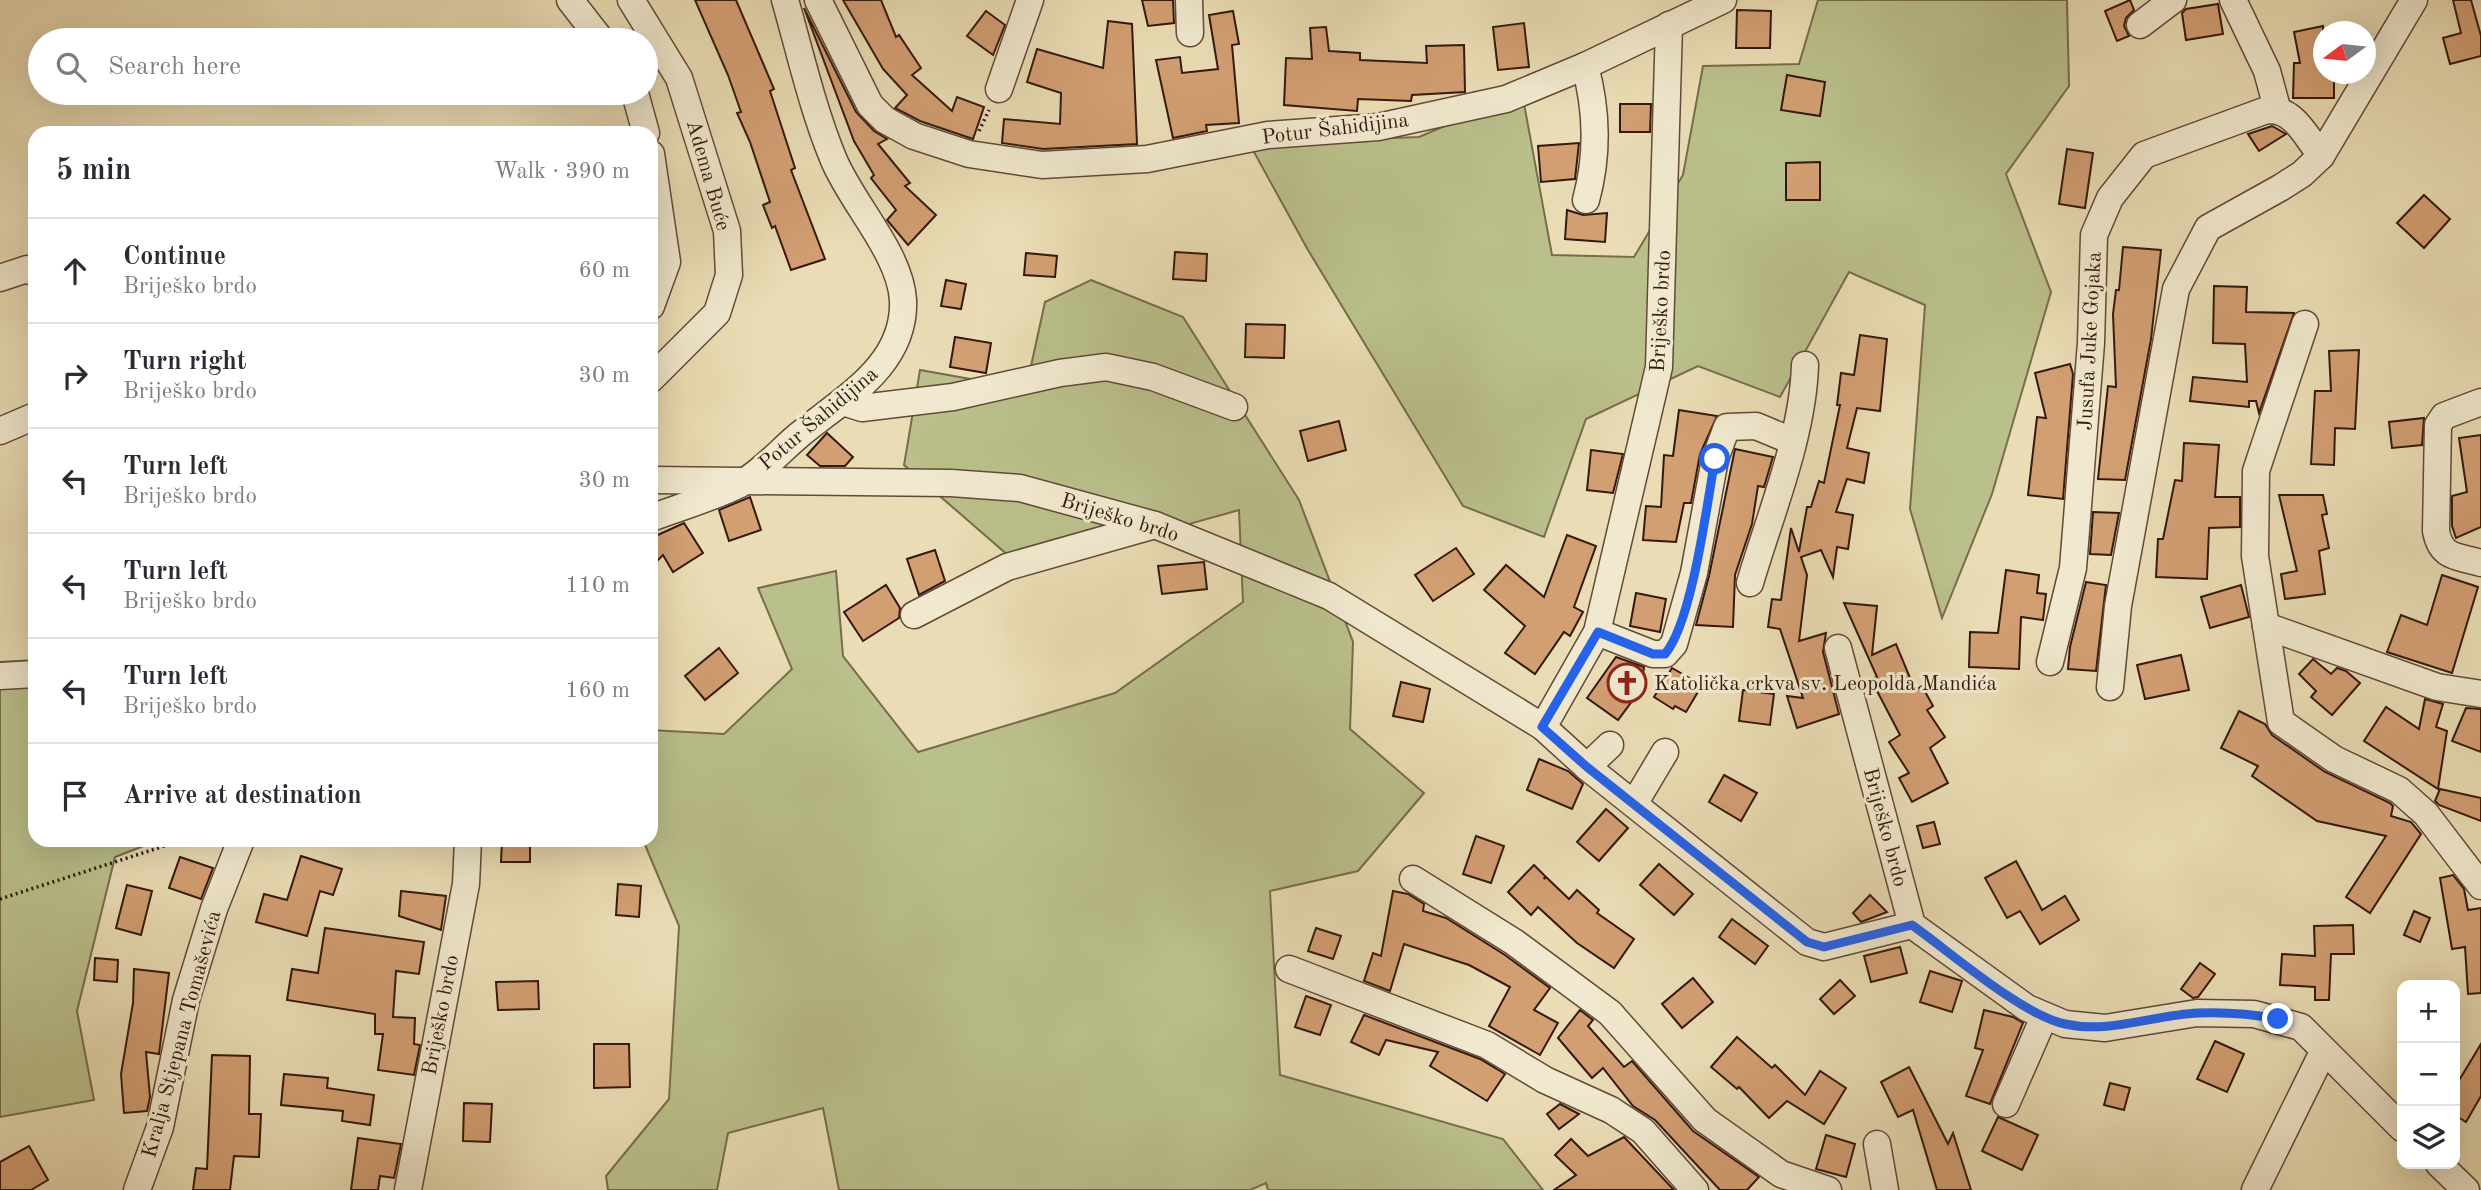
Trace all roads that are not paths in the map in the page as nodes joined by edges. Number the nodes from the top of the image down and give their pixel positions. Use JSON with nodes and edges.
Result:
{"nodes":[{"id":1,"x":570,"y":0,"type":"edge"},
{"id":2,"x":631,"y":0,"type":"edge"},
{"id":3,"x":785,"y":0,"type":"edge"},
{"id":4,"x":817,"y":0,"type":"edge"},
{"id":5,"x":1030,"y":0,"type":"edge"},
{"id":6,"x":1188,"y":0,"type":"edge"},
{"id":7,"x":1723,"y":0,"type":"edge"},
{"id":8,"x":2173,"y":0,"type":"edge"},
{"id":9,"x":2233,"y":0,"type":"edge"},
{"id":10,"x":2414,"y":0,"type":"edge"},
{"id":11,"x":2140,"y":24,"type":"dead end"},
{"id":12,"x":1669,"y":25,"type":"junction"},
{"id":13,"x":592,"y":28,"type":"edge"},
{"id":14,"x":648,"y":28,"type":"edge"},
{"id":15,"x":1190,"y":33,"type":"dead end"},
{"id":16,"x":658,"y":44,"type":"edge"},
{"id":17,"x":1585,"y":66,"type":"junction"},
{"id":18,"x":999,"y":89,"type":"road end"},
{"id":19,"x":638,"y":105,"type":"edge"},
{"id":20,"x":2277,"y":108,"type":"junction"},
{"id":21,"x":644,"y":126,"type":"edge"},
{"id":22,"x":2321,"y":156,"type":"junction"},
{"id":23,"x":1586,"y":200,"type":"dead end"},
{"id":24,"x":658,"y":201,"type":"edge"},
{"id":25,"x":28,"y":270,"type":"edge"},
{"id":26,"x":0,"y":278,"type":"edge"},
{"id":27,"x":658,"y":287,"type":"edge"},
{"id":28,"x":2305,"y":324,"type":"dead end"},
{"id":29,"x":1804,"y":365,"type":"dead end"},
{"id":30,"x":658,"y":372,"type":"edge"},
{"id":31,"x":843,"y":402,"type":"junction"},
{"id":32,"x":2481,"y":402,"type":"edge"},
{"id":33,"x":1234,"y":407,"type":"dead end"},
{"id":34,"x":28,"y":419,"type":"edge"},
{"id":35,"x":0,"y":431,"type":"edge"},
{"id":36,"x":1792,"y":441,"type":"junction"},
{"id":37,"x":658,"y":481,"type":"edge"},
{"id":38,"x":742,"y":483,"type":"junction"},
{"id":39,"x":658,"y":516,"type":"edge"},
{"id":40,"x":1155,"y":524,"type":"junction"},
{"id":41,"x":2481,"y":563,"type":"edge"},
{"id":42,"x":1749,"y":583,"type":"dead end"},
{"id":43,"x":914,"y":615,"type":"dead end"},
{"id":44,"x":2266,"y":626,"type":"junction"},
{"id":45,"x":1598,"y":632,"type":"junction"},
{"id":46,"x":1838,"y":648,"type":"dead end"},
{"id":47,"x":2050,"y":662,"type":"dead end"},
{"id":48,"x":28,"y":674,"type":"edge"},
{"id":49,"x":0,"y":676,"type":"edge"},
{"id":50,"x":2110,"y":687,"type":"dead end"},
{"id":51,"x":2481,"y":694,"type":"edge"},
{"id":52,"x":1542,"y":727,"type":"junction"},
{"id":53,"x":1610,"y":745,"type":"dead end"},
{"id":54,"x":1665,"y":752,"type":"dead end"},
{"id":55,"x":1587,"y":767,"type":"junction"},
{"id":56,"x":1634,"y":804,"type":"junction"},
{"id":57,"x":238,"y":847,"type":"edge"},
{"id":58,"x":468,"y":847,"type":"edge"},
{"id":59,"x":1413,"y":879,"type":"dead end"},
{"id":60,"x":2481,"y":886,"type":"edge"},
{"id":61,"x":1912,"y":925,"type":"junction"},
{"id":62,"x":1289,"y":969,"type":"dead end"},
{"id":63,"x":2044,"y":1017,"type":"junction"},
{"id":64,"x":2323,"y":1052,"type":"junction"},
{"id":65,"x":2006,"y":1104,"type":"dead end"},
{"id":66,"x":2397,"y":1123,"type":"edge"},
{"id":67,"x":1877,"y":1144,"type":"dead end"},
{"id":68,"x":2444,"y":1169,"type":"edge"},
{"id":69,"x":137,"y":1190,"type":"edge"},
{"id":70,"x":408,"y":1190,"type":"edge"},
{"id":71,"x":1695,"y":1190,"type":"edge"},
{"id":72,"x":1828,"y":1190,"type":"edge"},
{"id":73,"x":1885,"y":1190,"type":"edge"},
{"id":74,"x":2255,"y":1190,"type":"edge"},
{"id":75,"x":2466,"y":1190,"type":"edge"}],
"edges":[{"from":1,"to":13,"type":"street"},
{"from":2,"to":14,"type":"street","name":"Adema Buće"},
{"from":3,"to":31,"type":"street","name":"Potur Šahidijina"},
{"from":4,"to":17,"type":"street","name":"Potur Šahidijina"},
{"from":5,"to":18,"type":"street"},
{"from":6,"to":15,"type":"street"},
{"from":7,"to":12,"type":"street","name":"Potur Šahidijina"},
{"from":8,"to":11,"type":"street"},
{"from":9,"to":20,"type":"street"},
{"from":10,"to":22,"type":"street"},
{"from":12,"to":17,"type":"street","name":"Potur Šahidijina"},
{"from":12,"to":45,"type":"street","name":"Briješko brdo"},
{"from":16,"to":30,"type":"street","name":"Adema Buće"},
{"from":17,"to":23,"type":"street"},
{"from":19,"to":21,"type":"street"},
{"from":20,"to":22,"type":"street"},
{"from":20,"to":47,"type":"street","name":"Jusufa Juke Gojaka"},
{"from":22,"to":50,"type":"street"},
{"from":24,"to":27,"type":"street"},
{"from":25,"to":26,"type":"street"},
{"from":28,"to":44,"type":"street"},
{"from":29,"to":36,"type":"street"},
{"from":31,"to":33,"type":"street"},
{"from":31,"to":38,"type":"street","name":"Potur Šahidijina"},
{"from":32,"to":41,"type":"street"},
{"from":34,"to":35,"type":"street"},
{"from":36,"to":42,"type":"street"},
{"from":36,"to":45,"type":"street"},
{"from":37,"to":38,"type":"street","name":"Briješko brdo"},
{"from":38,"to":39,"type":"street"},
{"from":38,"to":40,"type":"street","name":"Briješko brdo"},
{"from":40,"to":43,"type":"street"},
{"from":40,"to":52,"type":"street","name":"Briješko brdo"},
{"from":44,"to":51,"type":"street"},
{"from":44,"to":60,"type":"street"},
{"from":45,"to":52,"type":"street","name":"Briješko brdo"},
{"from":46,"to":61,"type":"street","name":"Briješko brdo"},
{"from":48,"to":49,"type":"street"},
{"from":52,"to":55,"type":"street","name":"Briješko brdo"},
{"from":53,"to":55,"type":"street"},
{"from":54,"to":56,"type":"street"},
{"from":55,"to":56,"type":"street","name":"Briješko brdo"},
{"from":56,"to":61,"type":"street","name":"Briješko brdo"},
{"from":57,"to":69,"type":"street","name":"Kralja Stjepana Tomaševića"},
{"from":58,"to":70,"type":"street","name":"Briješko brdo"},
{"from":59,"to":72,"type":"street"},
{"from":61,"to":63,"type":"street"},
{"from":62,"to":71,"type":"street"},
{"from":63,"to":64,"type":"street"},
{"from":63,"to":65,"type":"street"},
{"from":64,"to":66,"type":"street"},
{"from":64,"to":74,"type":"street"},
{"from":67,"to":73,"type":"street"},
{"from":68,"to":75,"type":"street"}]}
